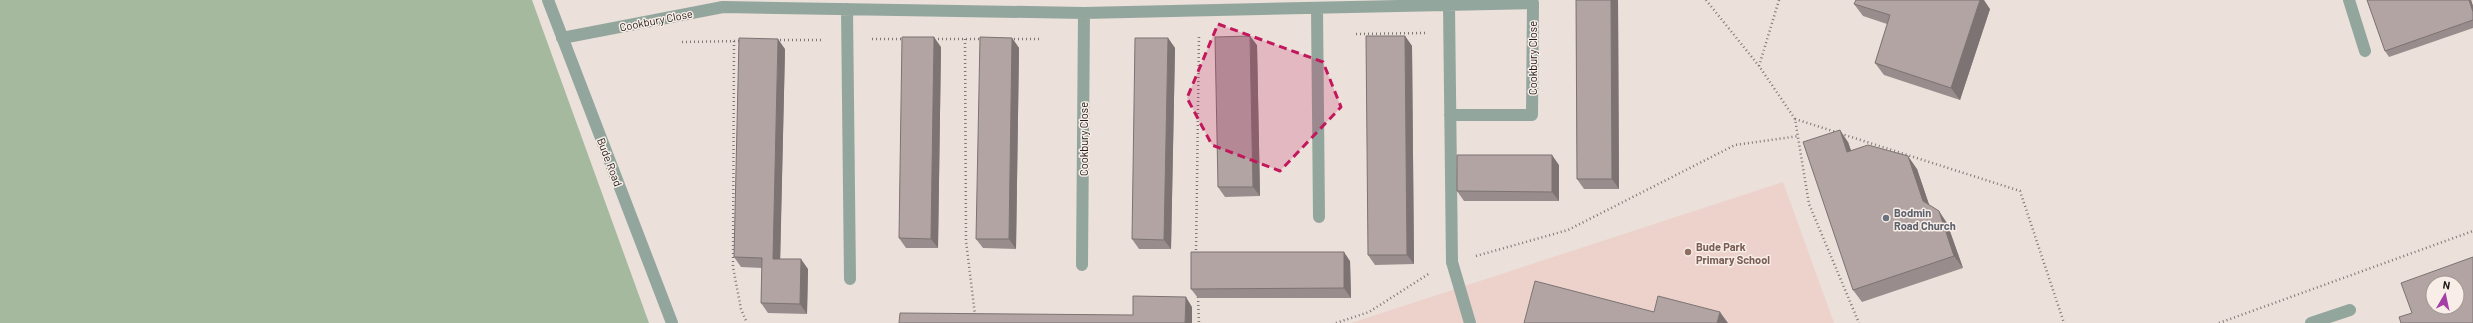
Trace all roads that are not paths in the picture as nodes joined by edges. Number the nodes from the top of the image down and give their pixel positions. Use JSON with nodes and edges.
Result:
{"nodes":[{"id":1,"x":548,"y":0,"type":"edge"},
{"id":2,"x":2349,"y":0,"type":"edge"},
{"id":3,"x":1449,"y":5,"type":"junction"},
{"id":4,"x":1317,"y":8,"type":"junction"},
{"id":5,"x":847,"y":9,"type":"junction"},
{"id":6,"x":1084,"y":13,"type":"junction"},
{"id":7,"x":562,"y":38,"type":"junction"},
{"id":8,"x":2365,"y":51,"type":"dead end"},
{"id":9,"x":1450,"y":115,"type":"junction"},
{"id":10,"x":1320,"y":217,"type":"dead end"},
{"id":11,"x":1082,"y":265,"type":"dead end"},
{"id":12,"x":850,"y":279,"type":"dead end"},
{"id":13,"x":2350,"y":310,"type":"dead end"},
{"id":14,"x":672,"y":323,"type":"edge"},
{"id":15,"x":1470,"y":323,"type":"edge"},
{"id":16,"x":2311,"y":323,"type":"edge"}],
"edges":[{"from":1,"to":7,"type":"street","name":"Bude Road"},
{"from":2,"to":8,"type":"street"},
{"from":3,"to":4,"type":"street","name":"Cookbury Close"},
{"from":3,"to":9,"type":"street"},
{"from":3,"to":9,"type":"street","name":"Cookbury Close"},
{"from":4,"to":6,"type":"street","name":"Cookbury Close"},
{"from":4,"to":10,"type":"street"},
{"from":5,"to":6,"type":"street","name":"Cookbury Close"},
{"from":5,"to":7,"type":"street","name":"Cookbury Close"},
{"from":5,"to":12,"type":"street"},
{"from":6,"to":11,"type":"street","name":"Cookbury Close"},
{"from":7,"to":14,"type":"street","name":"Bude Road"},
{"from":9,"to":15,"type":"street"},
{"from":13,"to":16,"type":"street"}]}
